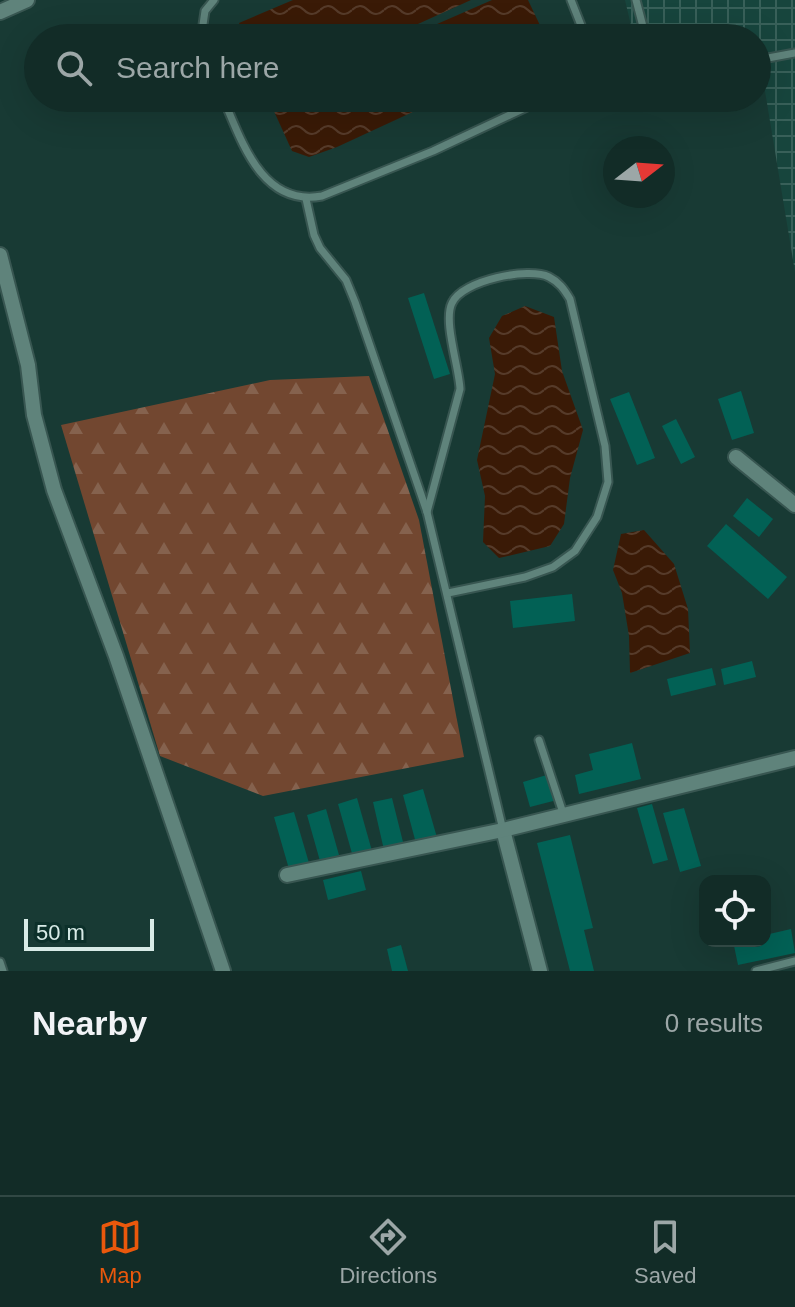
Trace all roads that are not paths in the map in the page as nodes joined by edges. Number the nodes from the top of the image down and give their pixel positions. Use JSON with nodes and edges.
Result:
{"nodes":[{"id":1,"x":27,"y":0,"type":"edge"},
{"id":2,"x":214,"y":0,"type":"edge"},
{"id":3,"x":571,"y":0,"type":"edge"},
{"id":4,"x":636,"y":0,"type":"edge"},
{"id":5,"x":0,"y":12,"type":"edge"},
{"id":6,"x":203,"y":24,"type":"edge"},
{"id":7,"x":580,"y":24,"type":"edge"},
{"id":8,"x":642,"y":24,"type":"edge"},
{"id":9,"x":795,"y":53,"type":"edge"},
{"id":10,"x":771,"y":57,"type":"edge"},
{"id":11,"x":229,"y":112,"type":"edge"},
{"id":12,"x":516,"y":112,"type":"edge"},
{"id":13,"x":306,"y":199,"type":"junction"},
{"id":14,"x":0,"y":255,"type":"edge"},
{"id":15,"x":736,"y":457,"type":"dead end"},
{"id":16,"x":795,"y":505,"type":"edge"},
{"id":17,"x":427,"y":512,"type":"junction"},
{"id":18,"x":448,"y":593,"type":"junction"},
{"id":19,"x":539,"y":740,"type":"dead end"},
{"id":20,"x":795,"y":758,"type":"edge"},
{"id":21,"x":564,"y":816,"type":"junction"},
{"id":22,"x":503,"y":830,"type":"junction"},
{"id":23,"x":287,"y":875,"type":"dead end"},
{"id":24,"x":795,"y":961,"type":"edge"},
{"id":25,"x":0,"y":962,"type":"edge"},
{"id":26,"x":3,"y":971,"type":"edge"},
{"id":27,"x":223,"y":971,"type":"edge"},
{"id":28,"x":540,"y":971,"type":"edge"},
{"id":29,"x":756,"y":971,"type":"edge"}],
"edges":[{"from":1,"to":5,"type":"street"},
{"from":2,"to":6,"type":"lane"},
{"from":3,"to":7,"type":"lane"},
{"from":4,"to":8,"type":"lane"},
{"from":9,"to":10,"type":"lane"},
{"from":11,"to":13,"type":"lane"},
{"from":12,"to":13,"type":"lane"},
{"from":13,"to":17,"type":"lane"},
{"from":14,"to":27,"type":"street"},
{"from":15,"to":16,"type":"street"},
{"from":17,"to":18,"type":"lane"},
{"from":17,"to":18,"type":"lane"},
{"from":18,"to":22,"type":"lane"},
{"from":19,"to":21,"type":"lane"},
{"from":20,"to":21,"type":"street"},
{"from":21,"to":22,"type":"street"},
{"from":22,"to":23,"type":"street"},
{"from":22,"to":28,"type":"street"},
{"from":24,"to":29,"type":"lane"},
{"from":25,"to":26,"type":"lane"}]}
